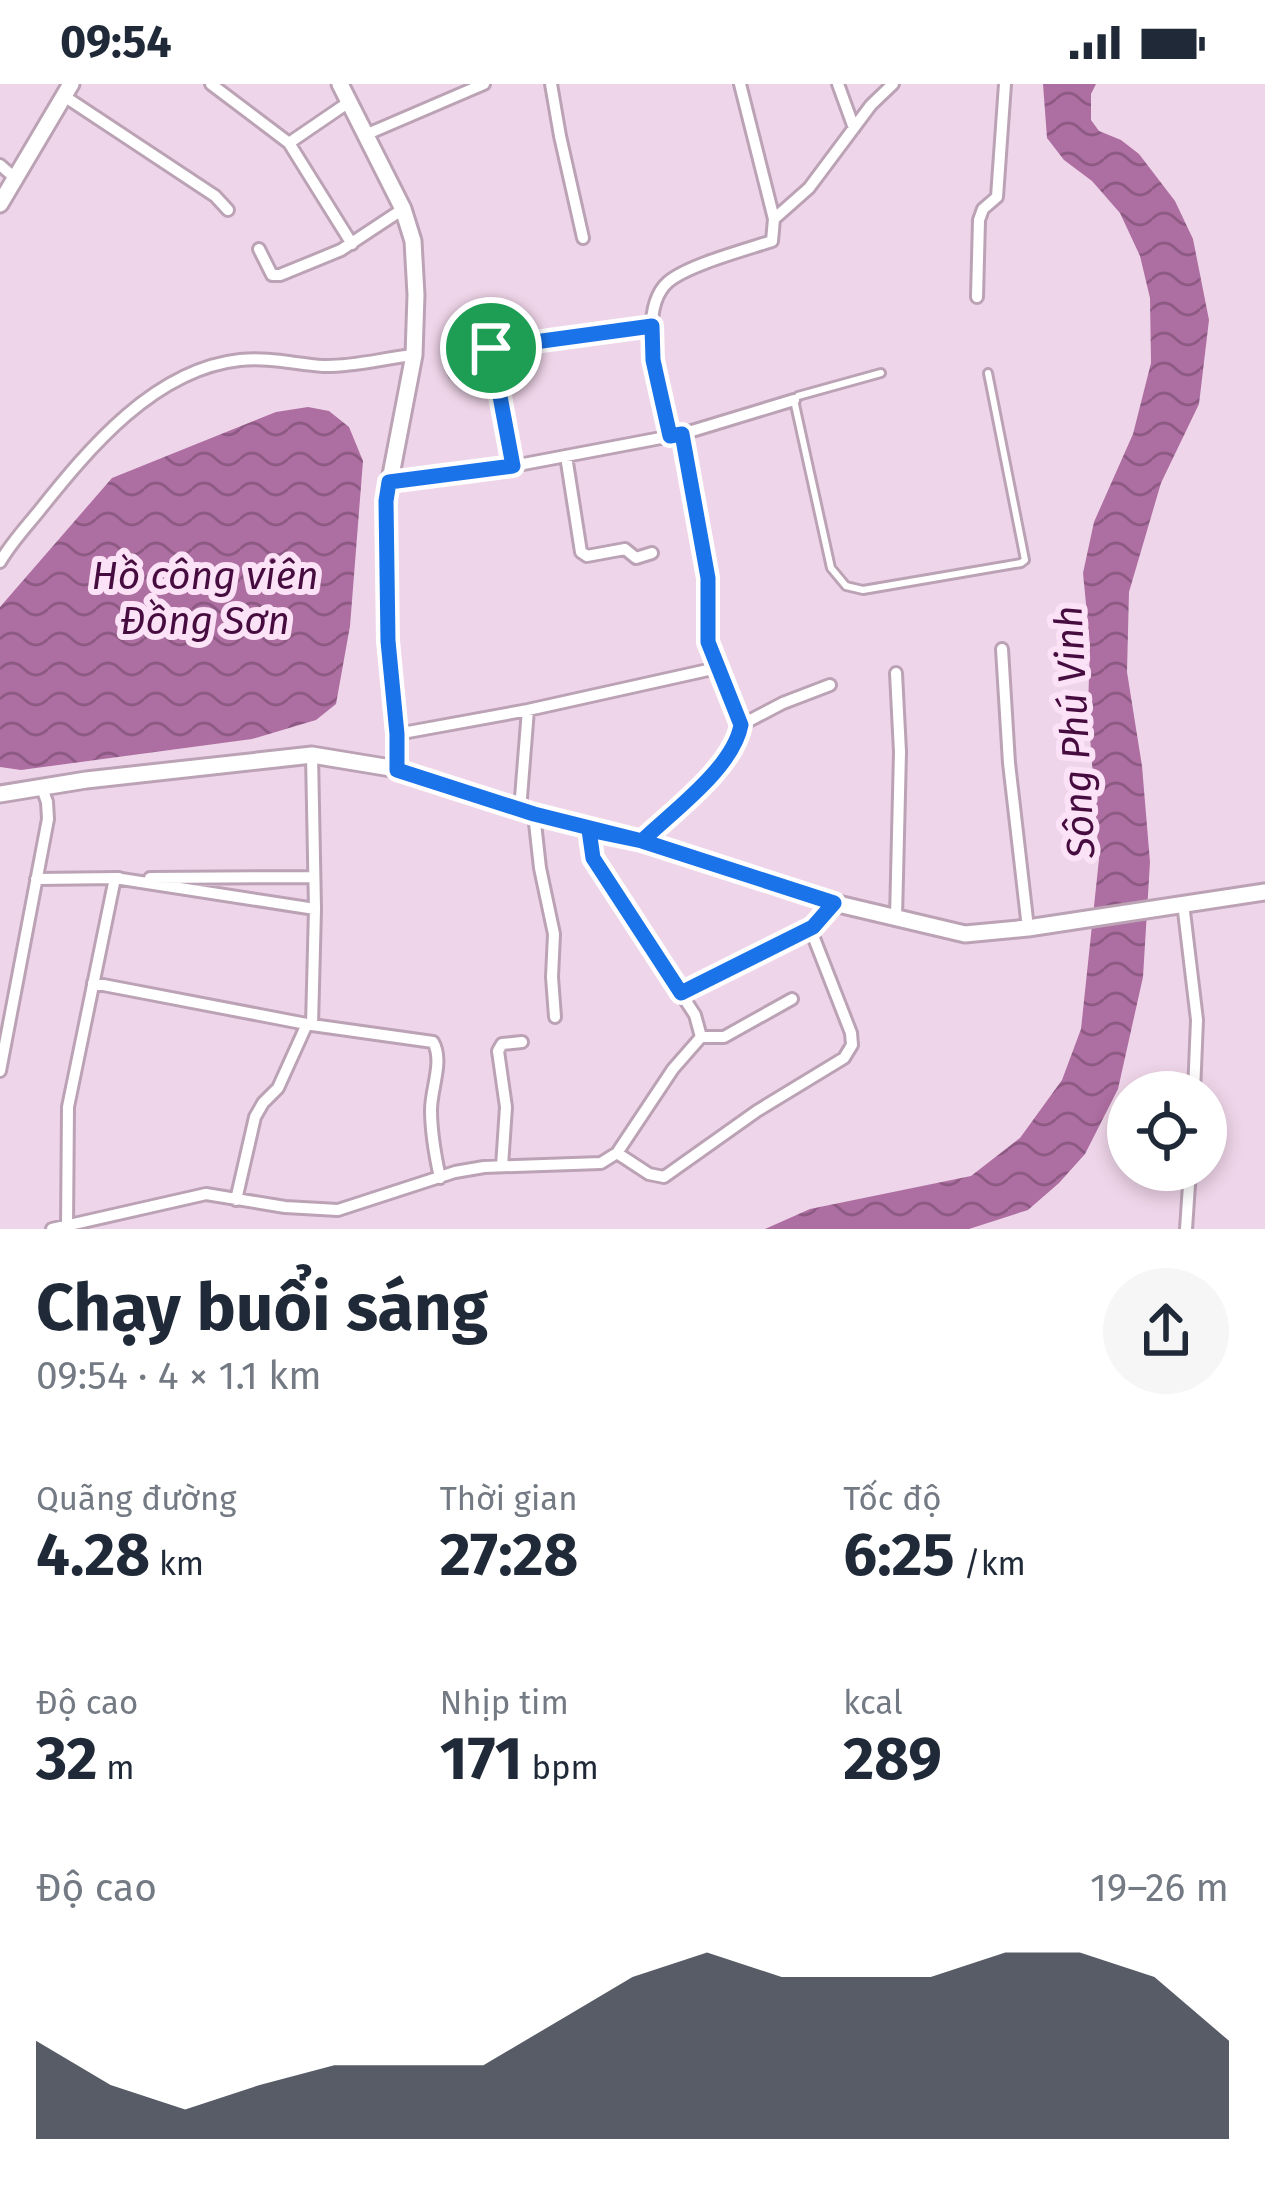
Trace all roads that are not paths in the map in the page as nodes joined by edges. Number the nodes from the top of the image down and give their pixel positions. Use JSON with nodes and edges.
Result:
{"nodes":[{"id":1,"x":211,"y":84,"type":"edge"},
{"id":2,"x":340,"y":84,"type":"edge"},
{"id":3,"x":484,"y":84,"type":"edge"},
{"id":4,"x":551,"y":84,"type":"edge"},
{"id":5,"x":740,"y":84,"type":"edge"},
{"id":6,"x":838,"y":84,"type":"edge"},
{"id":7,"x":893,"y":84,"type":"edge"},
{"id":8,"x":1005,"y":84,"type":"edge"},
{"id":9,"x":67,"y":90,"type":"edge"},
{"id":10,"x":349,"y":102,"type":"junction"},
{"id":11,"x":854,"y":128,"type":"junction"},
{"id":12,"x":365,"y":135,"type":"junction"},
{"id":13,"x":289,"y":142,"type":"junction"},
{"id":14,"x":0,"y":165,"type":"edge"},
{"id":15,"x":15,"y":178,"type":"junction"},
{"id":16,"x":0,"y":204,"type":"edge"},
{"id":17,"x":403,"y":209,"type":"junction"},
{"id":18,"x":228,"y":210,"type":"dead end"},
{"id":19,"x":774,"y":219,"type":"junction"},
{"id":20,"x":583,"y":238,"type":"dead end"},
{"id":21,"x":352,"y":244,"type":"junction"},
{"id":22,"x":259,"y":249,"type":"dead end"},
{"id":23,"x":977,"y":297,"type":"dead end"},
{"id":24,"x":652,"y":326,"type":"junction"},
{"id":25,"x":491,"y":348,"type":"junction"},
{"id":26,"x":414,"y":355,"type":"junction"},
{"id":27,"x":455,"y":373,"type":"dead end"},
{"id":28,"x":880,"y":373,"type":"dead end"},
{"id":29,"x":988,"y":373,"type":"dead end"},
{"id":30,"x":794,"y":400,"type":"junction"},
{"id":31,"x":676,"y":435,"type":"junction"},
{"id":32,"x":566,"y":456,"type":"junction"},
{"id":33,"x":513,"y":466,"type":"junction"},
{"id":34,"x":389,"y":482,"type":"junction"},
{"id":35,"x":652,"y":553,"type":"dead end"},
{"id":36,"x":0,"y":562,"type":"edge"},
{"id":37,"x":1002,"y":649,"type":"dead end"},
{"id":38,"x":717,"y":668,"type":"junction"},
{"id":39,"x":896,"y":674,"type":"dead end"},
{"id":40,"x":830,"y":685,"type":"dead end"},
{"id":41,"x":528,"y":710,"type":"junction"},
{"id":42,"x":741,"y":725,"type":"junction"},
{"id":43,"x":397,"y":734,"type":"junction"},
{"id":44,"x":312,"y":755,"type":"junction"},
{"id":45,"x":397,"y":770,"type":"junction"},
{"id":46,"x":42,"y":788,"type":"junction"},
{"id":47,"x":0,"y":794,"type":"edge"},
{"id":48,"x":527,"y":812,"type":"junction"},
{"id":49,"x":589,"y":830,"type":"junction"},
{"id":50,"x":642,"y":841,"type":"junction"},
{"id":51,"x":314,"y":877,"type":"junction"},
{"id":52,"x":115,"y":878,"type":"junction"},
{"id":53,"x":36,"y":879,"type":"junction"},
{"id":54,"x":1265,"y":892,"type":"edge"},
{"id":55,"x":834,"y":903,"type":"junction"},
{"id":56,"x":1183,"y":903,"type":"junction"},
{"id":57,"x":315,"y":909,"type":"junction"},
{"id":58,"x":896,"y":918,"type":"junction"},
{"id":59,"x":810,"y":928,"type":"junction"},
{"id":60,"x":1028,"y":928,"type":"junction"},
{"id":61,"x":94,"y":983,"type":"junction"},
{"id":62,"x":681,"y":993,"type":"junction"},
{"id":63,"x":792,"y":999,"type":"dead end"},
{"id":64,"x":555,"y":1017,"type":"dead end"},
{"id":65,"x":310,"y":1024,"type":"junction"},
{"id":66,"x":701,"y":1037,"type":"junction"},
{"id":67,"x":522,"y":1042,"type":"dead end"},
{"id":68,"x":0,"y":1071,"type":"edge"},
{"id":69,"x":1195,"y":1071,"type":"edge"},
{"id":70,"x":617,"y":1153,"type":"junction"},
{"id":71,"x":502,"y":1166,"type":"junction"},
{"id":72,"x":440,"y":1178,"type":"junction"},
{"id":73,"x":1189,"y":1191,"type":"edge"},
{"id":74,"x":236,"y":1200,"type":"junction"},
{"id":75,"x":117,"y":1222,"type":"edge"},
{"id":76,"x":67,"y":1227,"type":"edge"},
{"id":77,"x":52,"y":1229,"type":"edge"},
{"id":78,"x":1186,"y":1229,"type":"edge"}],
"edges":[{"from":1,"to":13,"type":"street"},
{"from":2,"to":10,"type":"main road"},
{"from":3,"to":12,"type":"street"},
{"from":4,"to":20,"type":"street"},
{"from":5,"to":19,"type":"street"},
{"from":6,"to":11,"type":"street"},
{"from":7,"to":11,"type":"street"},
{"from":8,"to":23,"type":"street"},
{"from":9,"to":15,"type":"main road"},
{"from":9,"to":18,"type":"street"},
{"from":10,"to":12,"type":"main road"},
{"from":10,"to":13,"type":"street"},
{"from":11,"to":19,"type":"street"},
{"from":12,"to":17,"type":"main road"},
{"from":13,"to":21,"type":"street"},
{"from":14,"to":15,"type":"street"},
{"from":15,"to":16,"type":"main road"},
{"from":17,"to":21,"type":"street"},
{"from":17,"to":26,"type":"main road"},
{"from":19,"to":24,"type":"street"},
{"from":21,"to":22,"type":"street"},
{"from":24,"to":25,"type":"street"},
{"from":24,"to":31,"type":"street"},
{"from":25,"to":27,"type":"street"},
{"from":25,"to":33,"type":"street"},
{"from":26,"to":34,"type":"main road"},
{"from":26,"to":36,"type":"street"},
{"from":28,"to":30,"type":"lane"},
{"from":29,"to":30,"type":"lane"},
{"from":30,"to":31,"type":"street"},
{"from":31,"to":32,"type":"street"},
{"from":31,"to":38,"type":"street"},
{"from":32,"to":33,"type":"street"},
{"from":32,"to":35,"type":"street"},
{"from":33,"to":34,"type":"street"},
{"from":34,"to":43,"type":"main road"},
{"from":37,"to":60,"type":"street"},
{"from":38,"to":41,"type":"street"},
{"from":38,"to":42,"type":"street"},
{"from":39,"to":58,"type":"street"},
{"from":40,"to":42,"type":"street"},
{"from":41,"to":43,"type":"street"},
{"from":41,"to":48,"type":"street"},
{"from":42,"to":50,"type":"street"},
{"from":43,"to":45,"type":"main road"},
{"from":44,"to":45,"type":"main road"},
{"from":44,"to":46,"type":"main road"},
{"from":44,"to":51,"type":"street"},
{"from":45,"to":48,"type":"main road"},
{"from":46,"to":47,"type":"main road"},
{"from":46,"to":53,"type":"street"},
{"from":48,"to":49,"type":"main road"},
{"from":48,"to":64,"type":"street"},
{"from":49,"to":50,"type":"main road"},
{"from":49,"to":62,"type":"street"},
{"from":50,"to":55,"type":"main road"},
{"from":51,"to":52,"type":"street"},
{"from":51,"to":57,"type":"street"},
{"from":52,"to":53,"type":"street"},
{"from":52,"to":57,"type":"street"},
{"from":52,"to":61,"type":"street"},
{"from":53,"to":68,"type":"street"},
{"from":54,"to":56,"type":"main road"},
{"from":55,"to":58,"type":"main road"},
{"from":55,"to":59,"type":"street"},
{"from":56,"to":60,"type":"main road"},
{"from":56,"to":69,"type":"street"},
{"from":57,"to":65,"type":"street"},
{"from":58,"to":60,"type":"main road"},
{"from":59,"to":62,"type":"street"},
{"from":59,"to":70,"type":"street"},
{"from":61,"to":65,"type":"street"},
{"from":61,"to":76,"type":"street"},
{"from":62,"to":66,"type":"street"},
{"from":63,"to":66,"type":"street"},
{"from":65,"to":72,"type":"street"},
{"from":65,"to":74,"type":"street"},
{"from":66,"to":70,"type":"street"},
{"from":67,"to":71,"type":"street"},
{"from":70,"to":71,"type":"street"},
{"from":71,"to":72,"type":"street"},
{"from":72,"to":74,"type":"street"},
{"from":73,"to":78,"type":"street"},
{"from":74,"to":75,"type":"street"},
{"from":75,"to":76,"type":"street"},
{"from":76,"to":77,"type":"street"}]}
